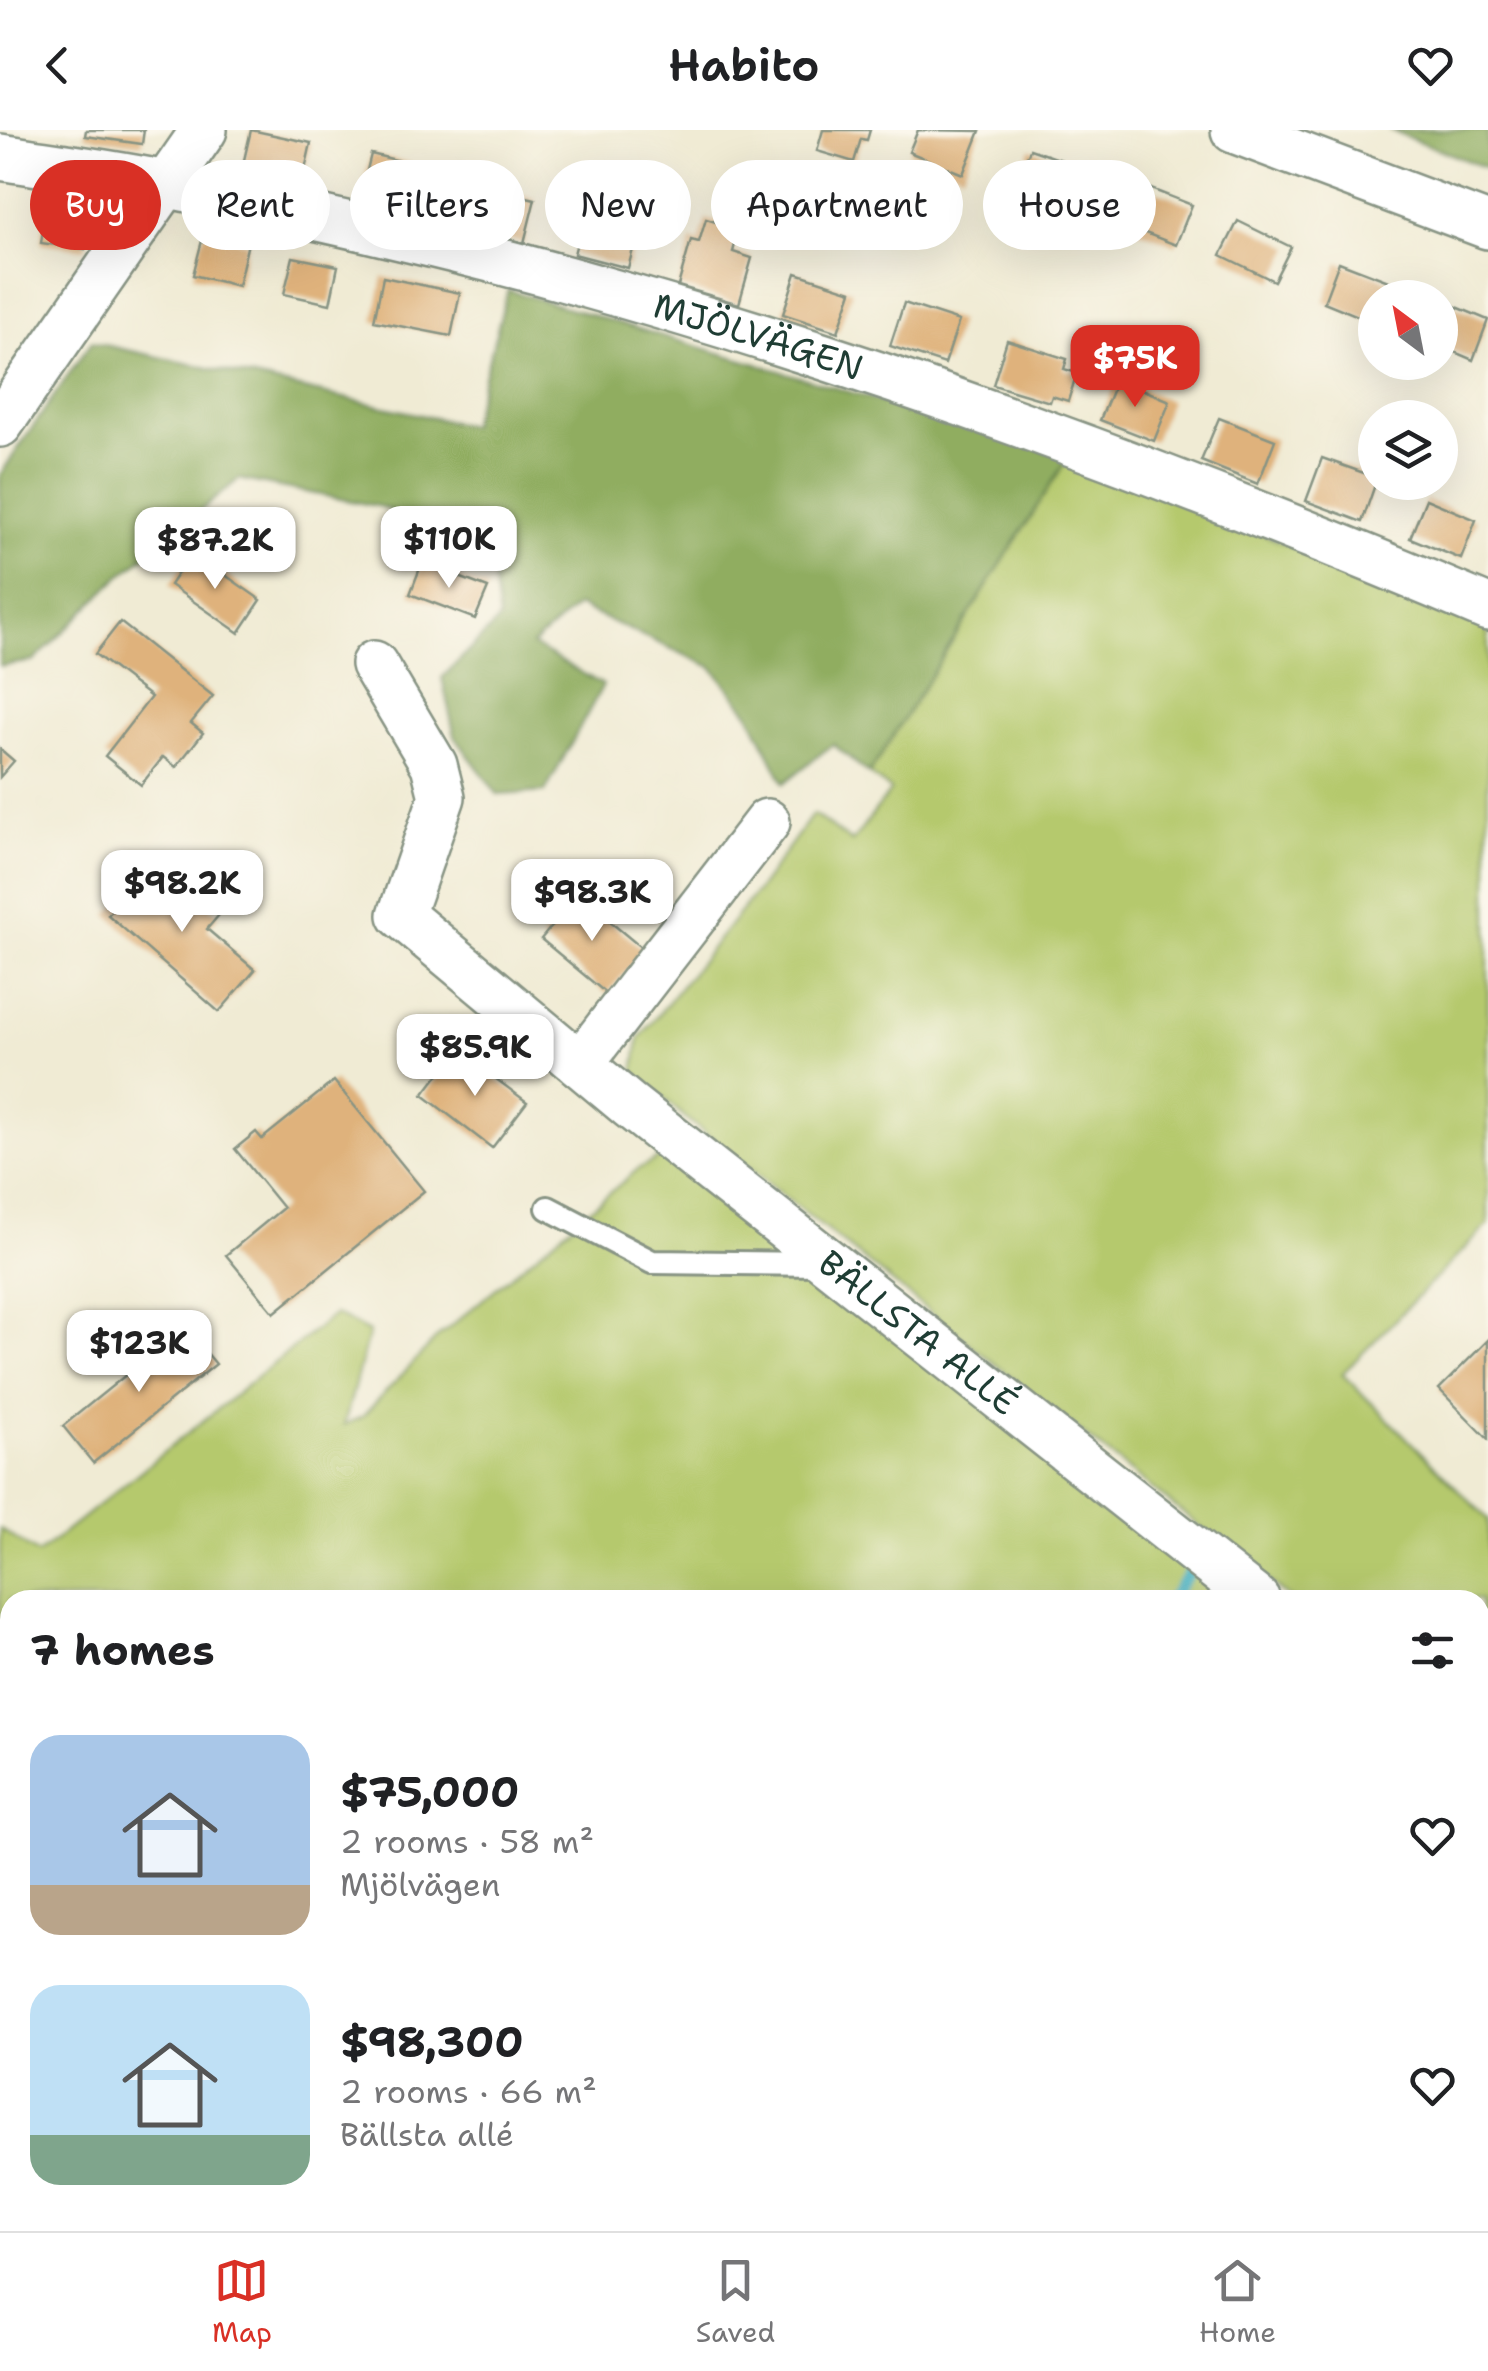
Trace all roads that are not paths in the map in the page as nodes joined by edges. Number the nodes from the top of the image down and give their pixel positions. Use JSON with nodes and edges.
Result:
{"nodes":[{"id":1,"x":204,"y":130,"type":"edge"},
{"id":2,"x":1234,"y":130,"type":"edge"},
{"id":3,"x":0,"y":157,"type":"edge"},
{"id":4,"x":167,"y":184,"type":"junction"},
{"id":5,"x":1488,"y":226,"type":"edge"},
{"id":6,"x":0,"y":424,"type":"edge"},
{"id":7,"x":1488,"y":608,"type":"edge"},
{"id":8,"x":374,"y":664,"type":"dead end"},
{"id":9,"x":767,"y":822,"type":"dead end"},
{"id":10,"x":580,"y":1064,"type":"junction"},
{"id":11,"x":548,"y":1208,"type":"dead end"},
{"id":12,"x":831,"y":1264,"type":"junction"},
{"id":13,"x":1245,"y":1590,"type":"edge"}],
"edges":[{"from":1,"to":4,"type":"street"},
{"from":2,"to":5,"type":"street"},
{"from":3,"to":4,"type":"street","name":"MJÖLVÄGEN"},
{"from":4,"to":6,"type":"street"},
{"from":4,"to":7,"type":"street","name":"MJÖLVÄGEN"},
{"from":8,"to":10,"type":"street","name":"BÄLLSTA ALLÉ"},
{"from":9,"to":10,"type":"street"},
{"from":10,"to":12,"type":"street","name":"BÄLLSTA ALLÉ"},
{"from":11,"to":12,"type":"lane"},
{"from":12,"to":13,"type":"street","name":"BÄLLSTA ALLÉ"}]}
